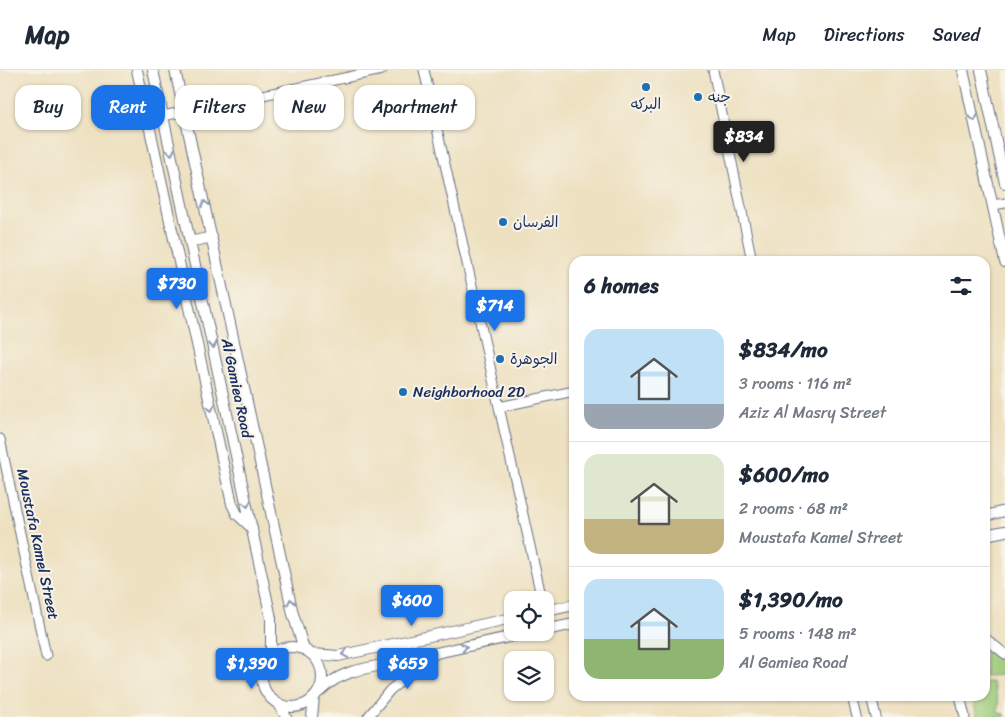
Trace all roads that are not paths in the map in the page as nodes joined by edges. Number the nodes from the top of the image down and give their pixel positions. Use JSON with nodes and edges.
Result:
{"nodes":[{"id":1,"x":137,"y":70,"type":"edge"},
{"id":2,"x":153,"y":70,"type":"edge"},
{"id":3,"x":175,"y":70,"type":"edge"},
{"id":4,"x":382,"y":70,"type":"edge"},
{"id":5,"x":424,"y":70,"type":"edge"},
{"id":6,"x":713,"y":70,"type":"edge"},
{"id":7,"x":963,"y":70,"type":"edge"},
{"id":8,"x":980,"y":70,"type":"edge"},
{"id":9,"x":156,"y":85,"type":"edge"},
{"id":10,"x":179,"y":85,"type":"edge"},
{"id":11,"x":264,"y":95,"type":"edge"},
{"id":12,"x":165,"y":125,"type":"edge"},
{"id":13,"x":189,"y":130,"type":"edge"},
{"id":14,"x":1005,"y":183,"type":"edge"},
{"id":15,"x":1005,"y":203,"type":"edge"},
{"id":16,"x":993,"y":205,"type":"junction"},
{"id":17,"x":1001,"y":222,"type":"edge"},
{"id":18,"x":212,"y":238,"type":"junction"},
{"id":19,"x":190,"y":242,"type":"junction"},
{"id":20,"x":751,"y":256,"type":"edge"},
{"id":21,"x":1005,"y":262,"type":"edge"},
{"id":22,"x":569,"y":392,"type":"edge"},
{"id":23,"x":499,"y":406,"type":"junction"},
{"id":24,"x":0,"y":439,"type":"edge"},
{"id":25,"x":1005,"y":511,"type":"edge"},
{"id":26,"x":990,"y":515,"type":"edge"},
{"id":27,"x":252,"y":528,"type":"junction"},
{"id":28,"x":1005,"y":531,"type":"edge"},
{"id":29,"x":990,"y":535,"type":"edge"},
{"id":30,"x":540,"y":591,"type":"edge"},
{"id":31,"x":569,"y":606,"type":"edge"},
{"id":32,"x":554,"y":609,"type":"edge"},
{"id":33,"x":504,"y":620,"type":"edge"},
{"id":34,"x":569,"y":625,"type":"edge"},
{"id":35,"x":554,"y":628,"type":"edge"},
{"id":36,"x":504,"y":638,"type":"edge"},
{"id":37,"x":990,"y":642,"type":"edge"},
{"id":38,"x":308,"y":651,"type":"junction"},
{"id":39,"x":436,"y":653,"type":"junction"},
{"id":40,"x":1005,"y":654,"type":"edge"},
{"id":41,"x":271,"y":655,"type":"junction"},
{"id":42,"x":46,"y":656,"type":"dead end"},
{"id":43,"x":317,"y":695,"type":"junction"},
{"id":44,"x":853,"y":701,"type":"edge"},
{"id":45,"x":872,"y":701,"type":"edge"},
{"id":46,"x":961,"y":701,"type":"edge"},
{"id":47,"x":278,"y":704,"type":"junction"},
{"id":48,"x":286,"y":717,"type":"edge"},
{"id":49,"x":312,"y":717,"type":"edge"},
{"id":50,"x":368,"y":717,"type":"edge"},
{"id":51,"x":856,"y":717,"type":"edge"},
{"id":52,"x":876,"y":717,"type":"edge"},
{"id":53,"x":965,"y":717,"type":"edge"}],
"edges":[{"from":1,"to":27,"type":"street","one_way":true},
{"from":2,"to":9,"type":"street","name":"Al Gamiea Road"},
{"from":3,"to":10,"type":"street","name":"Al Gamiea Road"},
{"from":4,"to":11,"type":"street"},
{"from":5,"to":23,"type":"street"},
{"from":6,"to":20,"type":"street"},
{"from":7,"to":16,"type":"street","one_way":true},
{"from":8,"to":14,"type":"street"},
{"from":12,"to":19,"type":"street","name":"Al Gamiea Road","one_way":true},
{"from":18,"to":13,"type":"street","name":"Al Gamiea Road","one_way":true},
{"from":15,"to":16,"type":"street"},
{"from":16,"to":17,"type":"street"},
{"from":17,"to":21,"type":"street"},
{"from":18,"to":19,"type":"street"},
{"from":38,"to":18,"type":"street","name":"Al Gamiea Road","one_way":true},
{"from":19,"to":27,"type":"street","name":"Al Gamiea Road","one_way":true},
{"from":22,"to":23,"type":"street"},
{"from":23,"to":30,"type":"street"},
{"from":24,"to":42,"type":"street","name":"Moustafa Kamel Street"},
{"from":25,"to":26,"type":"street"},
{"from":27,"to":41,"type":"street","name":"Al Gamiea Road"},
{"from":28,"to":29,"type":"street"},
{"from":31,"to":32,"type":"street"},
{"from":33,"to":38,"type":"street","one_way":true},
{"from":34,"to":35,"type":"street"},
{"from":39,"to":36,"type":"street","one_way":true},
{"from":37,"to":40,"type":"street"},
{"from":38,"to":41,"type":"street"},
{"from":38,"to":43,"type":"street"},
{"from":39,"to":43,"type":"street"},
{"from":39,"to":50,"type":"street"},
{"from":41,"to":47,"type":"street"},
{"from":43,"to":47,"type":"street"},
{"from":43,"to":49,"type":"street"},
{"from":44,"to":51,"type":"street"},
{"from":45,"to":52,"type":"street"},
{"from":46,"to":53,"type":"street"},
{"from":47,"to":48,"type":"street"}]}
